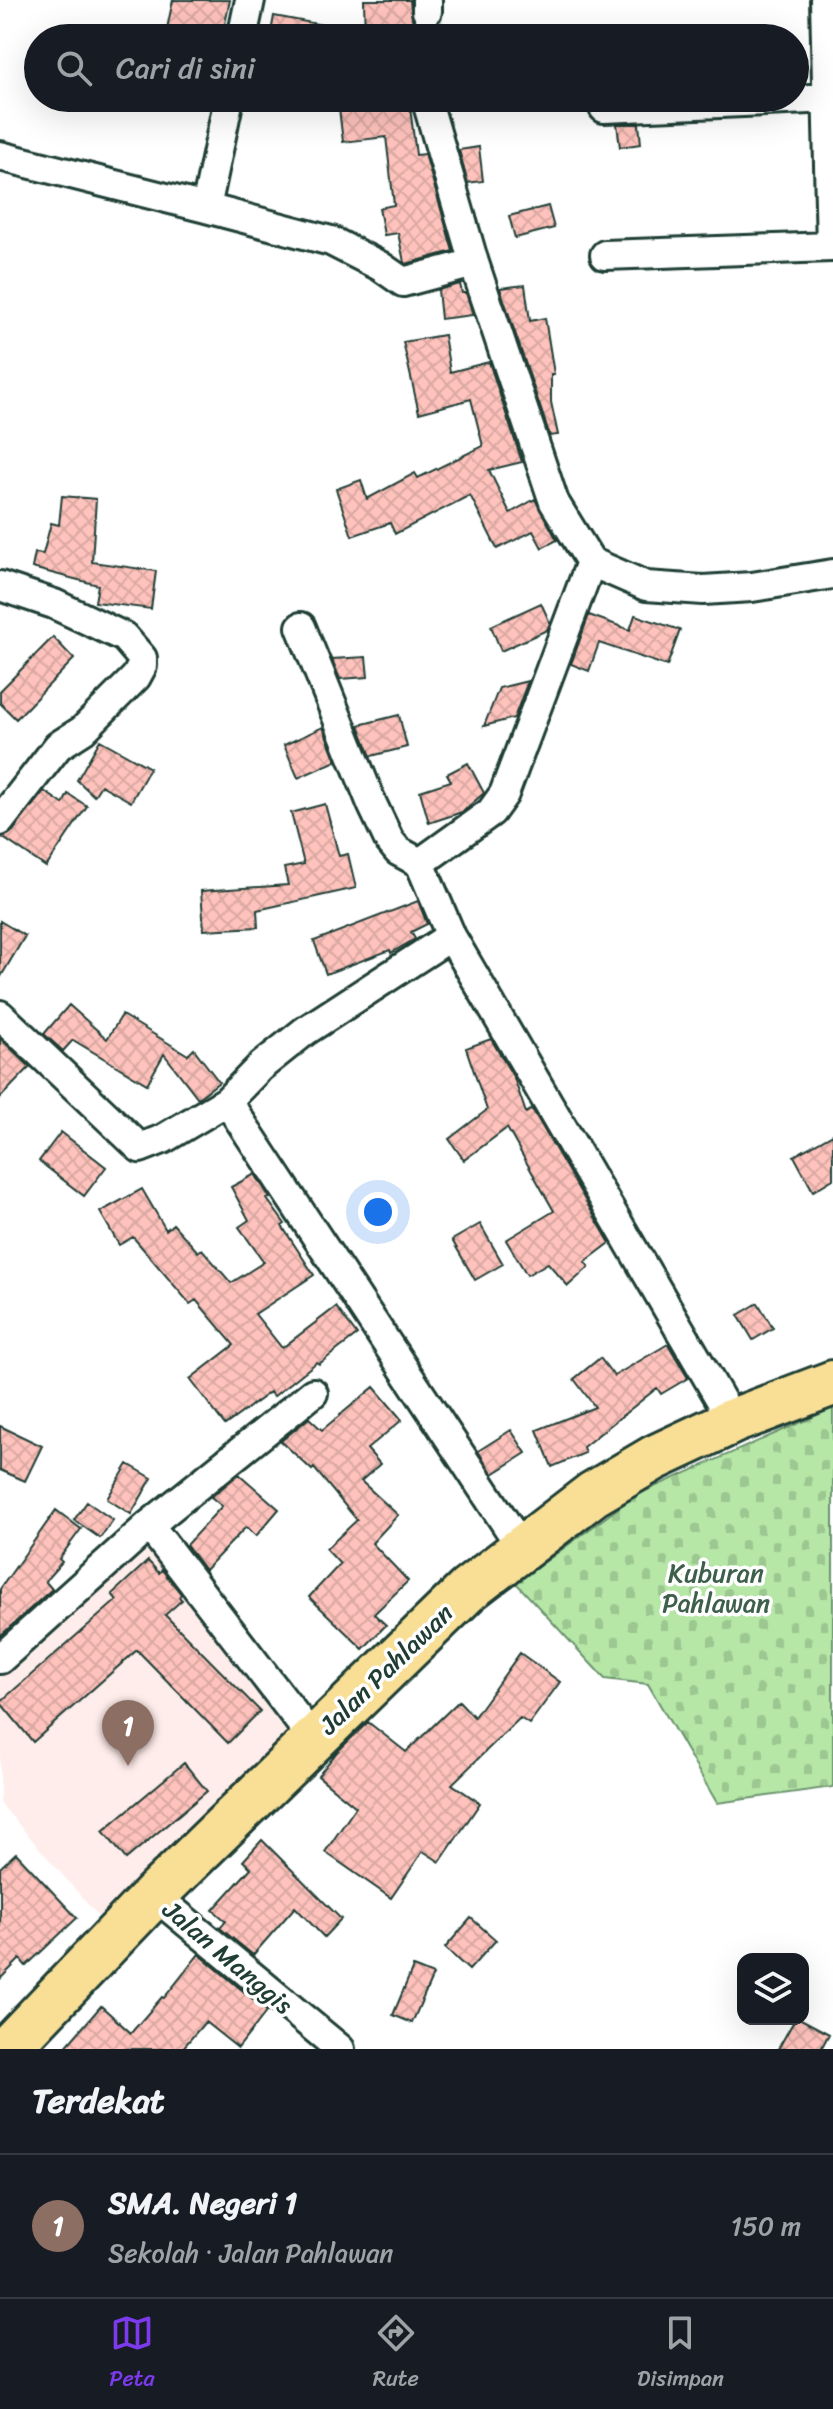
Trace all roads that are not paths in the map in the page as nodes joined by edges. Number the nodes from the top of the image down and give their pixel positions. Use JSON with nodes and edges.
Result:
{"nodes":[{"id":1,"x":250,"y":0,"type":"edge"},
{"id":2,"x":825,"y":0,"type":"edge"},
{"id":3,"x":245,"y":24,"type":"edge"},
{"id":4,"x":830,"y":98,"type":"edge"},
{"id":5,"x":809,"y":99,"type":"edge"},
{"id":6,"x":226,"y":112,"type":"edge"},
{"id":7,"x":430,"y":112,"type":"edge"},
{"id":8,"x":0,"y":156,"type":"edge"},
{"id":9,"x":206,"y":208,"type":"junction"},
{"id":10,"x":605,"y":255,"type":"dead end"},
{"id":11,"x":474,"y":263,"type":"junction"},
{"id":12,"x":591,"y":562,"type":"junction"},
{"id":13,"x":833,"y":574,"type":"edge"},
{"id":14,"x":0,"y":586,"type":"edge"},
{"id":15,"x":301,"y":627,"type":"dead end"},
{"id":16,"x":4,"y":815,"type":"edge"},
{"id":17,"x":420,"y":863,"type":"junction"},
{"id":18,"x":451,"y":936,"type":"junction"},
{"id":19,"x":0,"y":1015,"type":"edge"},
{"id":20,"x":227,"y":1101,"type":"junction"},
{"id":21,"x":833,"y":1383,"type":"edge"},
{"id":22,"x":313,"y":1393,"type":"dead end"},
{"id":23,"x":733,"y":1421,"type":"junction"},
{"id":24,"x":149,"y":1525,"type":"junction"},
{"id":25,"x":522,"y":1548,"type":"junction"},
{"id":26,"x":0,"y":1659,"type":"edge"},
{"id":27,"x":314,"y":1740,"type":"junction"},
{"id":28,"x":154,"y":1895,"type":"junction"},
{"id":29,"x":7,"y":2049,"type":"edge"},
{"id":30,"x":340,"y":2049,"type":"edge"}],
"edges":[{"from":1,"to":3,"type":"street"},
{"from":2,"to":4,"type":"street"},
{"from":4,"to":5,"type":"street"},
{"from":4,"to":10,"type":"street"},
{"from":6,"to":9,"type":"street"},
{"from":7,"to":11,"type":"street"},
{"from":8,"to":9,"type":"street"},
{"from":9,"to":11,"type":"street"},
{"from":11,"to":12,"type":"street"},
{"from":12,"to":13,"type":"street"},
{"from":12,"to":17,"type":"street"},
{"from":14,"to":16,"type":"street"},
{"from":15,"to":17,"type":"street"},
{"from":17,"to":18,"type":"street"},
{"from":18,"to":20,"type":"street"},
{"from":18,"to":23,"type":"street"},
{"from":19,"to":20,"type":"street"},
{"from":20,"to":25,"type":"street"},
{"from":21,"to":23,"type":"main road","name":"Jalan Pahlawan"},
{"from":22,"to":24,"type":"street"},
{"from":23,"to":25,"type":"main road","name":"Jalan Pahlawan"},
{"from":24,"to":26,"type":"street"},
{"from":24,"to":27,"type":"street"},
{"from":25,"to":27,"type":"main road","name":"Jalan Pahlawan"},
{"from":27,"to":28,"type":"main road","name":"Jalan Pahlawan"},
{"from":28,"to":29,"type":"main road","name":"Jalan Pahlawan"},
{"from":28,"to":30,"type":"street","name":"Jalan Manggis"}]}
